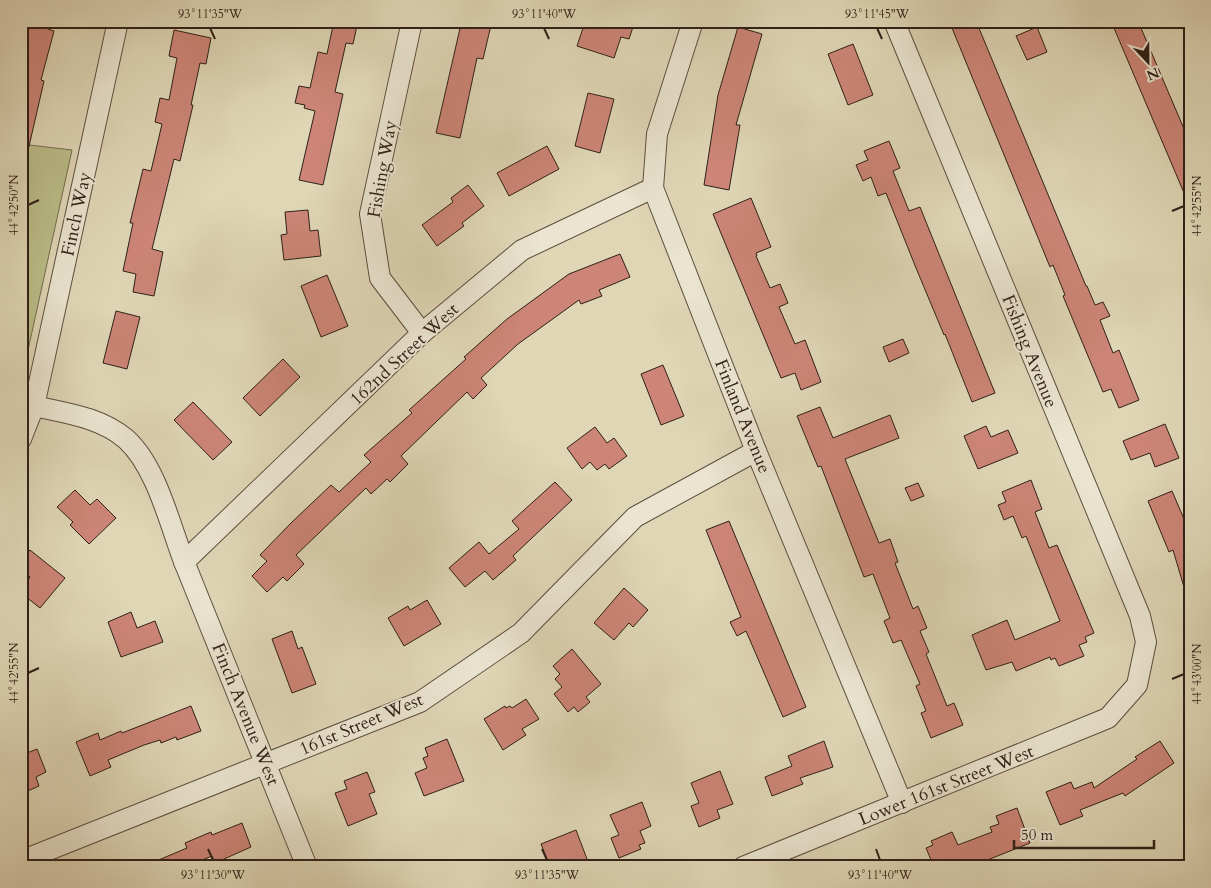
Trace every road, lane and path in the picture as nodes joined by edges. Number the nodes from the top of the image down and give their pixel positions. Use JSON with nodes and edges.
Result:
{"nodes":[{"id":1,"x":118,"y":21,"type":"edge"},
{"id":2,"x":412,"y":21,"type":"edge"},
{"id":3,"x":693,"y":21,"type":"edge"},
{"id":4,"x":894,"y":21,"type":"edge"},
{"id":5,"x":653,"y":188,"type":"junction"},
{"id":6,"x":422,"y":333,"type":"junction"},
{"id":7,"x":34,"y":406,"type":"junction"},
{"id":8,"x":21,"y":439,"type":"edge"},
{"id":9,"x":756,"y":451,"type":"junction"},
{"id":10,"x":184,"y":562,"type":"junction"},
{"id":11,"x":1137,"y":685,"type":"joint"},
{"id":12,"x":266,"y":763,"type":"junction"},
{"id":13,"x":902,"y":803,"type":"junction"},
{"id":14,"x":21,"y":861,"type":"edge"},
{"id":15,"x":307,"y":867,"type":"edge"},
{"id":16,"x":744,"y":867,"type":"edge"}],
"edges":[{"from":1,"to":7,"type":"street","name":"Finch Way"},
{"from":2,"to":6,"type":"street","name":"Fishing Way"},
{"from":3,"to":5,"type":"street","name":"Finland Avenue"},
{"from":4,"to":11,"type":"street","name":"Fishing Avenue"},
{"from":5,"to":6,"type":"street","name":"162nd Street West"},
{"from":5,"to":9,"type":"street","name":"Finland Avenue"},
{"from":6,"to":10,"type":"street","name":"162nd Street West"},
{"from":7,"to":8,"type":"street"},
{"from":7,"to":10,"type":"street","name":"Finch Avenue West"},
{"from":9,"to":12,"type":"street","name":"161st Street West"},
{"from":9,"to":13,"type":"street","name":"Finland Avenue"},
{"from":10,"to":12,"type":"street","name":"Finch Avenue West"},
{"from":11,"to":13,"type":"street","name":"Lower 161st Street West"},
{"from":12,"to":14,"type":"street","name":"161st Street West"},
{"from":12,"to":15,"type":"street","name":"Finch Avenue West"},
{"from":13,"to":16,"type":"street","name":"Lower 161st Street West"}]}
